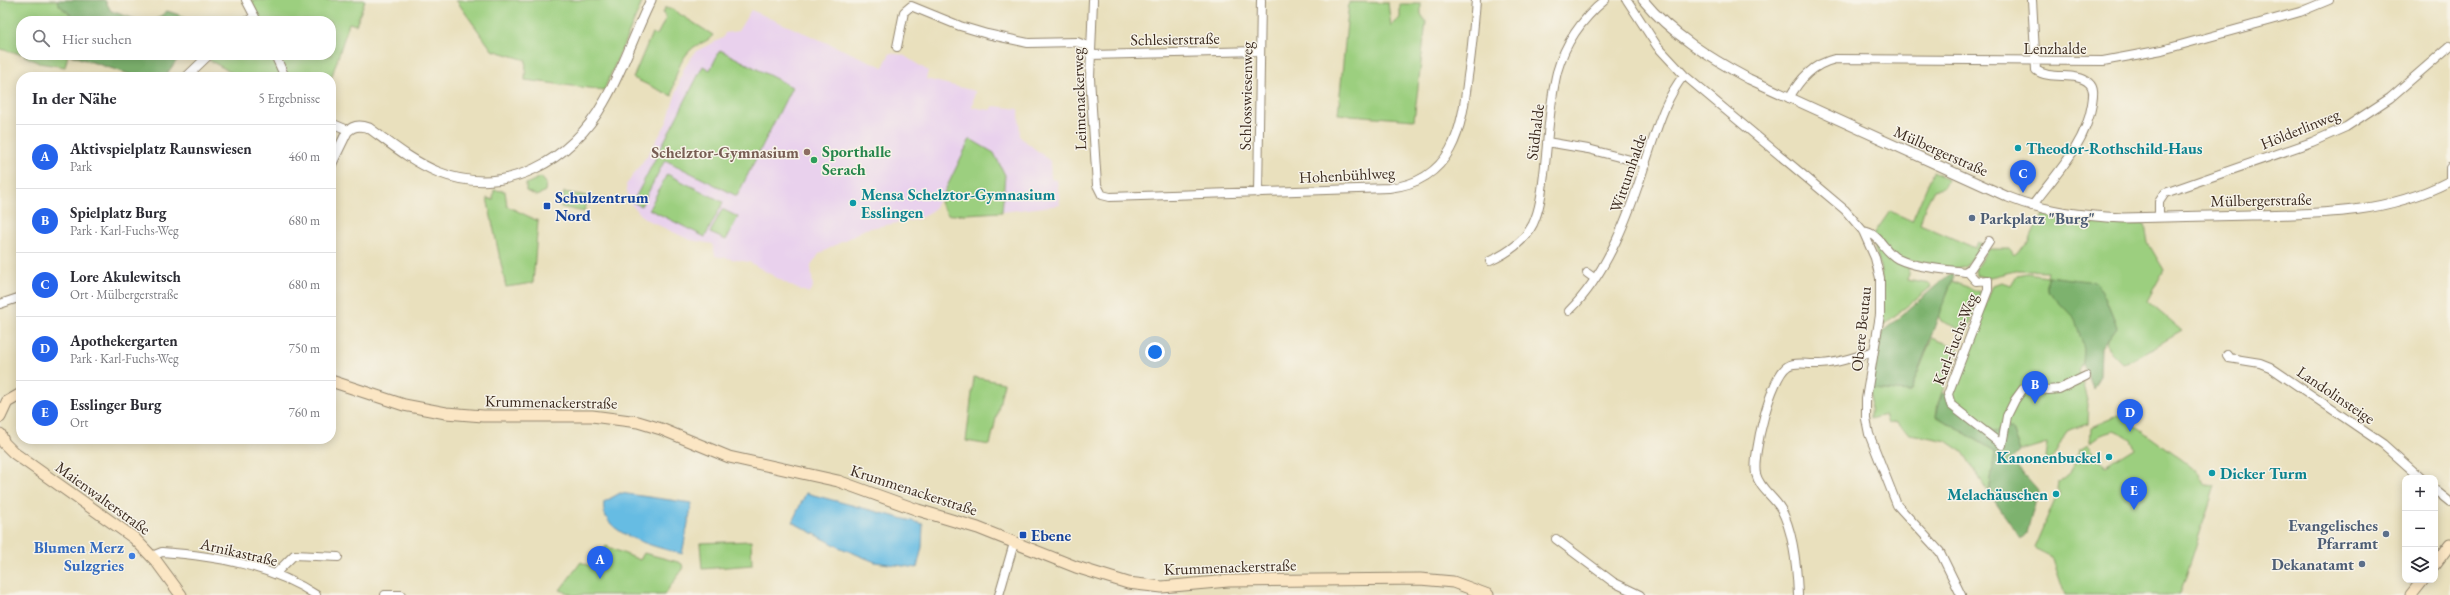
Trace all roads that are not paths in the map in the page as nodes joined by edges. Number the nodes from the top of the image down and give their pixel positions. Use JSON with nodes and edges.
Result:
{"nodes":[{"id":1,"x":246,"y":0,"type":"edge"},
{"id":2,"x":651,"y":0,"type":"edge"},
{"id":3,"x":1093,"y":0,"type":"edge"},
{"id":4,"x":1261,"y":0,"type":"edge"},
{"id":5,"x":1476,"y":0,"type":"edge"},
{"id":6,"x":1605,"y":0,"type":"edge"},
{"id":7,"x":1627,"y":0,"type":"edge"},
{"id":8,"x":1642,"y":0,"type":"edge"},
{"id":9,"x":2032,"y":0,"type":"edge"},
{"id":10,"x":2329,"y":0,"type":"edge"},
{"id":11,"x":251,"y":16,"type":"edge"},
{"id":12,"x":2450,"y":46,"type":"edge"},
{"id":13,"x":896,"y":47,"type":"dead end"},
{"id":14,"x":1090,"y":51,"type":"junction"},
{"id":15,"x":1260,"y":51,"type":"junction"},
{"id":16,"x":204,"y":60,"type":"edge"},
{"id":17,"x":277,"y":60,"type":"edge"},
{"id":18,"x":2035,"y":62,"type":"junction"},
{"id":19,"x":191,"y":72,"type":"edge"},
{"id":20,"x":283,"y":72,"type":"edge"},
{"id":21,"x":1684,"y":76,"type":"junction"},
{"id":22,"x":1789,"y":98,"type":"junction"},
{"id":23,"x":336,"y":125,"type":"edge"},
{"id":24,"x":348,"y":130,"type":"junction"},
{"id":25,"x":1548,"y":142,"type":"junction"},
{"id":26,"x":336,"y":155,"type":"edge"},
{"id":27,"x":1646,"y":164,"type":"junction"},
{"id":28,"x":2450,"y":168,"type":"edge"},
{"id":29,"x":2450,"y":180,"type":"edge"},
{"id":30,"x":1258,"y":193,"type":"junction"},
{"id":31,"x":1102,"y":195,"type":"joint"},
{"id":32,"x":2032,"y":206,"type":"junction"},
{"id":33,"x":2159,"y":217,"type":"junction"},
{"id":34,"x":1864,"y":231,"type":"junction"},
{"id":35,"x":1989,"y":241,"type":"dead end"},
{"id":36,"x":1490,"y":262,"type":"dead end"},
{"id":37,"x":1968,"y":272,"type":"junction"},
{"id":38,"x":16,"y":299,"type":"edge"},
{"id":39,"x":0,"y":304,"type":"edge"},
{"id":40,"x":1569,"y":311,"type":"dead end"},
{"id":41,"x":1874,"y":351,"type":"junction"},
{"id":42,"x":2227,"y":355,"type":"dead end"},
{"id":43,"x":2086,"y":376,"type":"dead end"},
{"id":44,"x":336,"y":383,"type":"edge"},
{"id":45,"x":16,"y":396,"type":"edge"},
{"id":46,"x":1,"y":409,"type":"edge"},
{"id":47,"x":0,"y":434,"type":"edge"},
{"id":48,"x":2418,"y":475,"type":"edge"},
{"id":49,"x":2438,"y":492,"type":"edge"},
{"id":50,"x":2450,"y":502,"type":"edge"},
{"id":51,"x":1556,"y":540,"type":"dead end"},
{"id":52,"x":1014,"y":543,"type":"junction"},
{"id":53,"x":2450,"y":544,"type":"edge"},
{"id":54,"x":152,"y":556,"type":"junction"},
{"id":55,"x":338,"y":557,"type":"dead end"},
{"id":56,"x":2438,"y":560,"type":"edge"},
{"id":57,"x":275,"y":574,"type":"junction"},
{"id":58,"x":2421,"y":583,"type":"edge"},
{"id":59,"x":181,"y":595,"type":"edge"},
{"id":60,"x":316,"y":595,"type":"edge"},
{"id":61,"x":385,"y":595,"type":"edge"},
{"id":62,"x":401,"y":595,"type":"edge"},
{"id":63,"x":999,"y":595,"type":"edge"},
{"id":64,"x":1488,"y":595,"type":"edge"},
{"id":65,"x":1640,"y":595,"type":"edge"},
{"id":66,"x":1798,"y":595,"type":"edge"},
{"id":67,"x":1961,"y":595,"type":"edge"},
{"id":68,"x":2411,"y":595,"type":"edge"}],
"edges":[{"from":1,"to":11,"type":"street"},
{"from":2,"to":24,"type":"street"},
{"from":3,"to":14,"type":"street","name":"Leimenackerweg"},
{"from":4,"to":15,"type":"street","name":"Schlosswiesenweg"},
{"from":5,"to":30,"type":"street","name":"Hohenbühlweg"},
{"from":6,"to":25,"type":"street","name":"Südhalde"},
{"from":7,"to":21,"type":"street","name":"Obere Beutau"},
{"from":8,"to":22,"type":"street","name":"Mülbergerstraße"},
{"from":9,"to":18,"type":"street"},
{"from":10,"to":18,"type":"street","name":"Lenzhalde"},
{"from":12,"to":33,"type":"street","name":"Hölderlinweg"},
{"from":13,"to":14,"type":"street","name":"Schlesierstraße"},
{"from":14,"to":15,"type":"street","name":"Schlesierstraße"},
{"from":14,"to":31,"type":"street","name":"Leimenackerweg"},
{"from":15,"to":30,"type":"street","name":"Schlosswiesenweg"},
{"from":16,"to":19,"type":"street"},
{"from":17,"to":20,"type":"street"},
{"from":18,"to":22,"type":"street","name":"Lenzhalde"},
{"from":18,"to":32,"type":"street"},
{"from":21,"to":27,"type":"street","name":"Wittumhalde"},
{"from":21,"to":34,"type":"street","name":"Obere Beutau"},
{"from":22,"to":32,"type":"street","name":"Mülbergerstraße"},
{"from":23,"to":24,"type":"street"},
{"from":24,"to":26,"type":"street"},
{"from":25,"to":27,"type":"street"},
{"from":25,"to":36,"type":"street","name":"Südhalde"},
{"from":27,"to":40,"type":"street","name":"Wittumhalde"},
{"from":28,"to":29,"type":"street"},
{"from":29,"to":33,"type":"street","name":"Mülbergerstraße"},
{"from":30,"to":31,"type":"street","name":"Hohenbühlweg"},
{"from":32,"to":33,"type":"street","name":"Mülbergerstraße"},
{"from":34,"to":37,"type":"street"},
{"from":34,"to":41,"type":"street","name":"Obere Beutau"},
{"from":35,"to":37,"type":"street"},
{"from":37,"to":43,"type":"street","name":"Karl-Fuchs-Weg"},
{"from":38,"to":39,"type":"street"},
{"from":41,"to":66,"type":"street"},
{"from":41,"to":67,"type":"street","name":"Obere Beutau"},
{"from":42,"to":48,"type":"street","name":"Landolinsteige"},
{"from":44,"to":52,"type":"main road","name":"Krummenackerstraße"},
{"from":45,"to":46,"type":"main road"},
{"from":47,"to":54,"type":"main road","name":"Maienwalterstraße"},
{"from":49,"to":50,"type":"street"},
{"from":51,"to":65,"type":"street"},
{"from":52,"to":63,"type":"street"},
{"from":52,"to":64,"type":"main road","name":"Krummenackerstraße"},
{"from":53,"to":56,"type":"main road"},
{"from":54,"to":57,"type":"street","name":"Arnikastraße"},
{"from":54,"to":59,"type":"main road","name":"Maienwalterstraße"},
{"from":55,"to":57,"type":"street"},
{"from":57,"to":60,"type":"street","name":"Arnikastraße"},
{"from":58,"to":68,"type":"main road"},
{"from":61,"to":62,"type":"street"}]}
